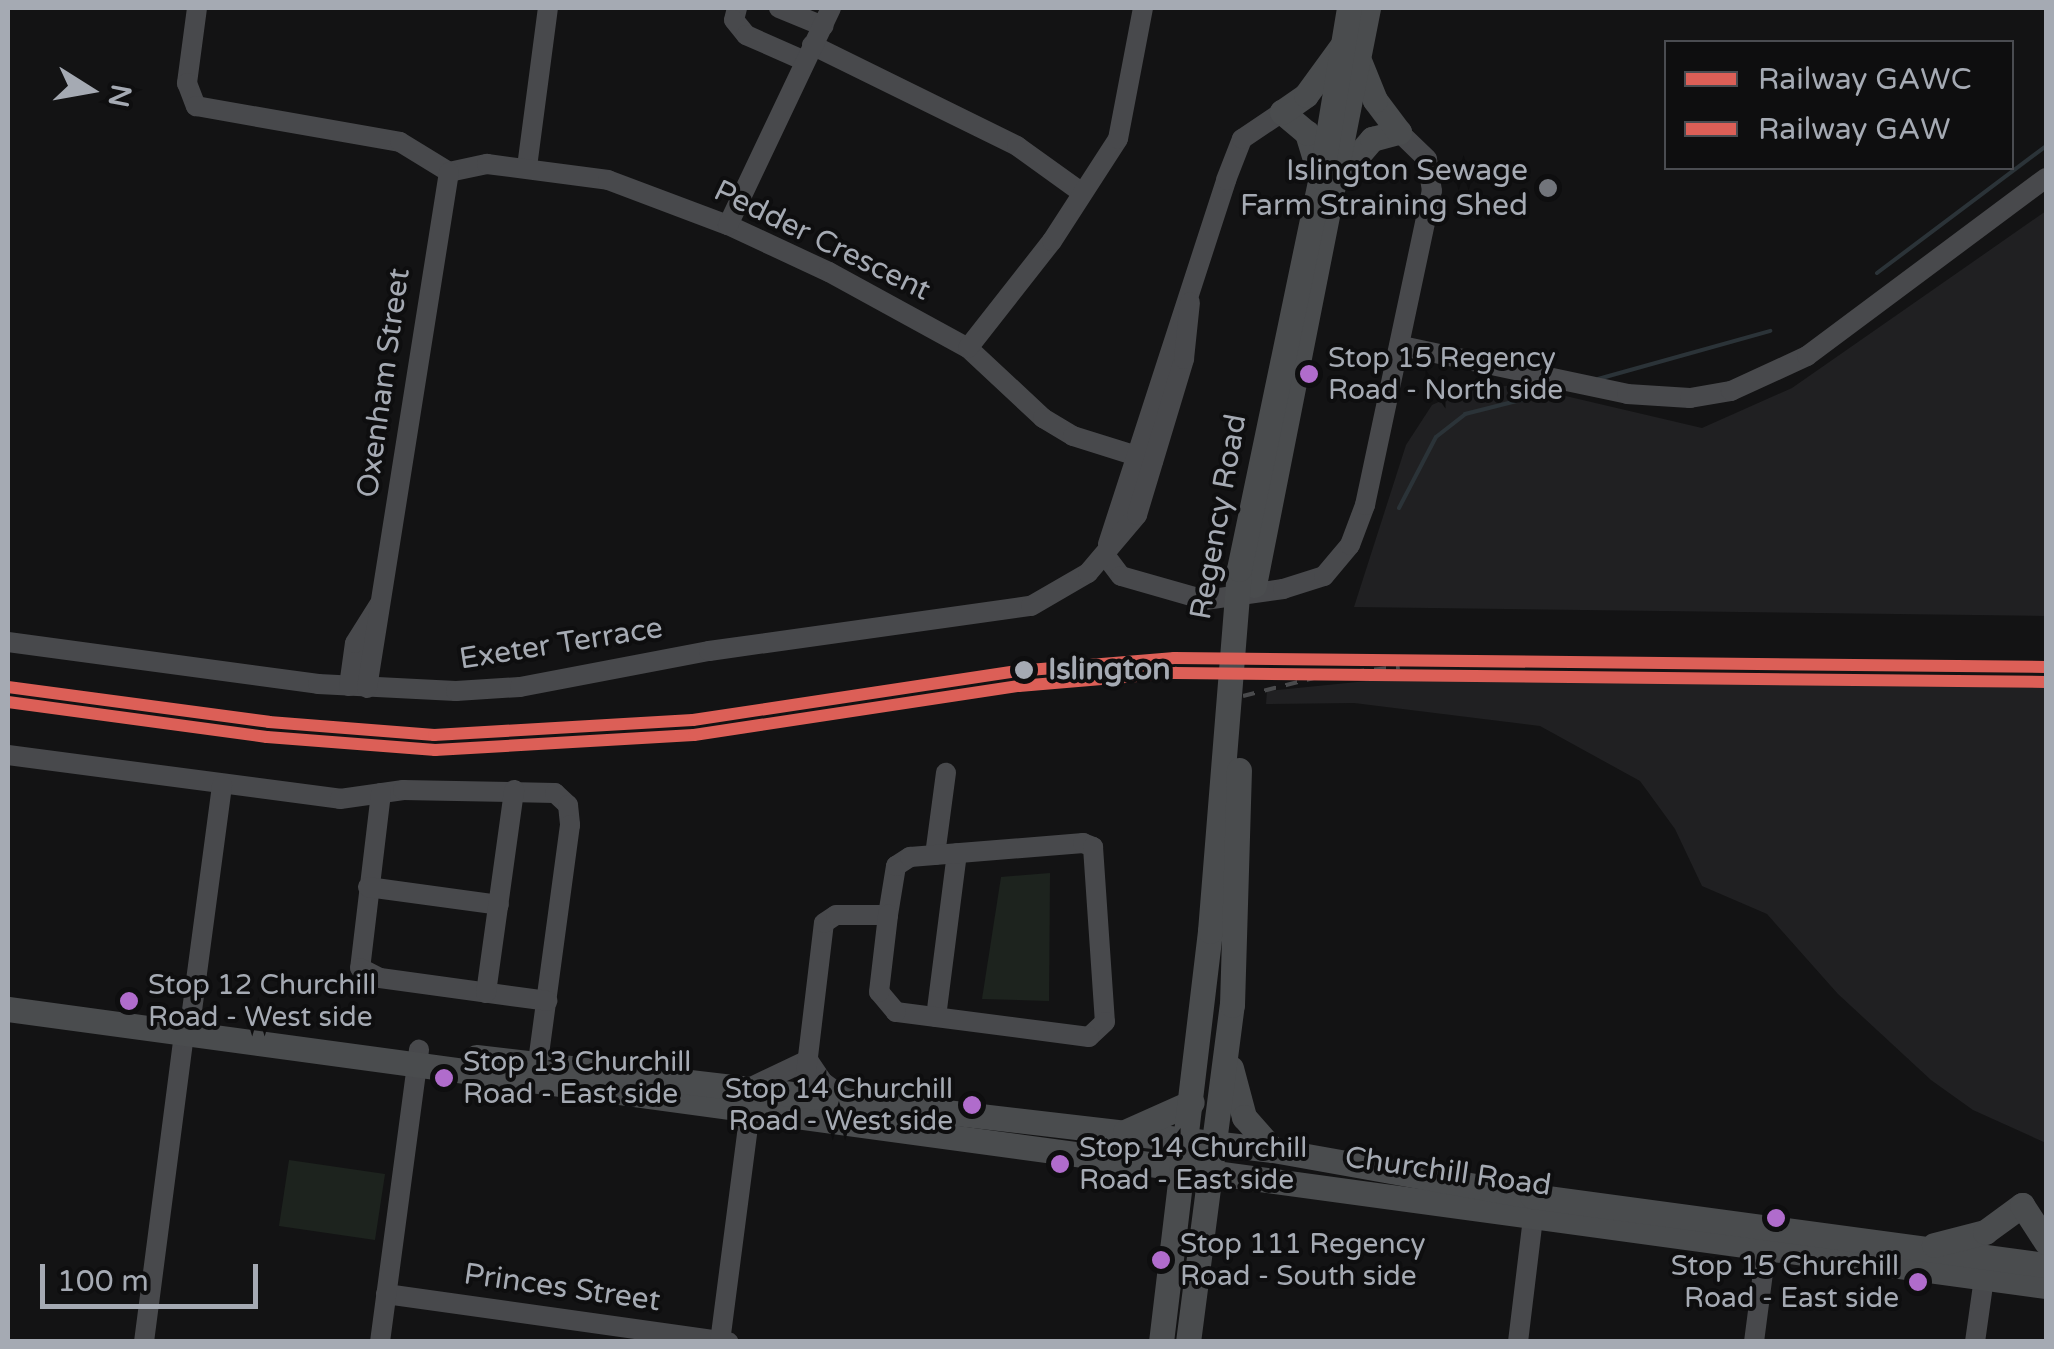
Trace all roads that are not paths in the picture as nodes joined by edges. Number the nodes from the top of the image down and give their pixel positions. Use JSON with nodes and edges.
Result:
{"nodes":[{"id":1,"x":197,"y":8,"type":"edge"},
{"id":2,"x":548,"y":8,"type":"edge"},
{"id":3,"x":737,"y":8,"type":"edge"},
{"id":4,"x":780,"y":8,"type":"edge"},
{"id":5,"x":1143,"y":8,"type":"edge"},
{"id":6,"x":1348,"y":8,"type":"edge"},
{"id":7,"x":1368,"y":8,"type":"edge"},
{"id":8,"x":827,"y":16,"type":"edge"},
{"id":9,"x":1352,"y":52,"type":"junction"},
{"id":10,"x":809,"y":53,"type":"junction"},
{"id":11,"x":1282,"y":112,"type":"junction"},
{"id":12,"x":1399,"y":132,"type":"junction"},
{"id":13,"x":526,"y":166,"type":"junction"},
{"id":14,"x":449,"y":172,"type":"junction"},
{"id":15,"x":1329,"y":178,"type":"junction"},
{"id":16,"x":2046,"y":178,"type":"edge"},
{"id":17,"x":1082,"y":192,"type":"junction"},
{"id":18,"x":728,"y":225,"type":"junction"},
{"id":19,"x":1402,"y":346,"type":"junction"},
{"id":20,"x":968,"y":348,"type":"junction"},
{"id":21,"x":1144,"y":458,"type":"junction"},
{"id":22,"x":1105,"y":555,"type":"junction"},
{"id":23,"x":8,"y":642,"type":"edge"},
{"id":24,"x":358,"y":687,"type":"junction"},
{"id":25,"x":1231,"y":743,"type":"junction"},
{"id":26,"x":8,"y":755,"type":"edge"},
{"id":27,"x":946,"y":773,"type":"dead end"},
{"id":28,"x":222,"y":785,"type":"junction"},
{"id":29,"x":514,"y":790,"type":"junction"},
{"id":30,"x":381,"y":793,"type":"junction"},
{"id":31,"x":946,"y":854,"type":"junction"},
{"id":32,"x":368,"y":887,"type":"junction"},
{"id":33,"x":500,"y":905,"type":"junction"},
{"id":34,"x":888,"y":915,"type":"junction"},
{"id":35,"x":486,"y":992,"type":"junction"},
{"id":36,"x":8,"y":994,"type":"edge"},
{"id":37,"x":547,"y":1001,"type":"junction"},
{"id":38,"x":8,"y":1008,"type":"edge"},
{"id":39,"x":936,"y":1017,"type":"junction"},
{"id":40,"x":188,"y":1025,"type":"junction"},
{"id":41,"x":418,"y":1058,"type":"junction"},
{"id":42,"x":1228,"y":1058,"type":"junction"},
{"id":43,"x":808,"y":1060,"type":"junction"},
{"id":44,"x":537,"y":1073,"type":"junction"},
{"id":45,"x":748,"y":1101,"type":"junction"},
{"id":46,"x":850,"y":1102,"type":"junction"},
{"id":47,"x":1192,"y":1102,"type":"junction"},
{"id":48,"x":802,"y":1108,"type":"junction"},
{"id":49,"x":1126,"y":1132,"type":"junction"},
{"id":50,"x":1187,"y":1142,"type":"junction"},
{"id":51,"x":1216,"y":1145,"type":"junction"},
{"id":52,"x":1272,"y":1150,"type":"junction"},
{"id":53,"x":1184,"y":1169,"type":"junction"},
{"id":54,"x":1212,"y":1173,"type":"junction"},
{"id":55,"x":1534,"y":1218,"type":"junction"},
{"id":56,"x":1767,"y":1239,"type":"junction"},
{"id":57,"x":2046,"y":1242,"type":"edge"},
{"id":58,"x":1919,"y":1249,"type":"junction"},
{"id":59,"x":2046,"y":1265,"type":"edge"},
{"id":60,"x":1984,"y":1278,"type":"junction"},
{"id":61,"x":2046,"y":1286,"type":"edge"},
{"id":62,"x":386,"y":1294,"type":"junction"},
{"id":63,"x":720,"y":1341,"type":"edge"},
{"id":64,"x":144,"y":1342,"type":"edge"},
{"id":65,"x":380,"y":1342,"type":"edge"},
{"id":66,"x":729,"y":1342,"type":"edge"},
{"id":67,"x":1160,"y":1342,"type":"edge"},
{"id":68,"x":1188,"y":1342,"type":"edge"},
{"id":69,"x":1518,"y":1342,"type":"edge"},
{"id":70,"x":1754,"y":1342,"type":"edge"},
{"id":71,"x":1975,"y":1342,"type":"edge"}],
"edges":[{"from":1,"to":14,"type":"street"},
{"from":2,"to":13,"type":"street"},
{"from":3,"to":10,"type":"street"},
{"from":4,"to":8,"type":"street"},
{"from":5,"to":17,"type":"street"},
{"from":6,"to":9,"type":"main road","name":"Regency Road"},
{"from":7,"to":9,"type":"main road","name":"Regency Road"},
{"from":8,"to":10,"type":"street"},
{"from":9,"to":11,"type":"main road"},
{"from":9,"to":12,"type":"main road"},
{"from":9,"to":15,"type":"main road","name":"Regency Road"},
{"from":10,"to":17,"type":"street"},
{"from":10,"to":18,"type":"street"},
{"from":11,"to":15,"type":"main road"},
{"from":11,"to":21,"type":"street"},
{"from":12,"to":15,"type":"main road"},
{"from":12,"to":19,"type":"street"},
{"from":13,"to":14,"type":"street","name":"Pedder Crescent"},
{"from":13,"to":18,"type":"street","name":"Pedder Crescent"},
{"from":14,"to":24,"type":"street","name":"Oxenham Street"},
{"from":15,"to":25,"type":"main road","name":"Regency Road"},
{"from":16,"to":19,"type":"street"},
{"from":17,"to":20,"type":"street"},
{"from":18,"to":20,"type":"street","name":"Pedder Crescent"},
{"from":19,"to":22,"type":"street"},
{"from":20,"to":21,"type":"street","name":"Pedder Crescent"},
{"from":21,"to":22,"type":"street"},
{"from":22,"to":24,"type":"street","name":"Exeter Terrace"},
{"from":23,"to":24,"type":"street","name":"Exeter Terrace"},
{"from":25,"to":42,"type":"main road","name":"Regency Road"},
{"from":25,"to":47,"type":"main road","name":"Regency Road"},
{"from":26,"to":28,"type":"street"},
{"from":27,"to":31,"type":"street"},
{"from":28,"to":30,"type":"street"},
{"from":28,"to":40,"type":"street"},
{"from":29,"to":30,"type":"street"},
{"from":29,"to":33,"type":"street"},
{"from":29,"to":37,"type":"street"},
{"from":30,"to":32,"type":"street"},
{"from":31,"to":34,"type":"street"},
{"from":31,"to":39,"type":"street"},
{"from":31,"to":39,"type":"street"},
{"from":32,"to":33,"type":"street"},
{"from":32,"to":35,"type":"street"},
{"from":33,"to":35,"type":"street"},
{"from":34,"to":39,"type":"street"},
{"from":34,"to":43,"type":"street"},
{"from":35,"to":37,"type":"street"},
{"from":36,"to":40,"type":"main road","name":"Churchill Road"},
{"from":37,"to":44,"type":"street"},
{"from":38,"to":40,"type":"main road","name":"Churchill Road"},
{"from":40,"to":41,"type":"main road","name":"Churchill Road"},
{"from":40,"to":64,"type":"street"},
{"from":41,"to":44,"type":"main road","name":"Churchill Road"},
{"from":41,"to":62,"type":"street"},
{"from":42,"to":51,"type":"main road","name":"Regency Road"},
{"from":42,"to":52,"type":"main road"},
{"from":43,"to":45,"type":"street"},
{"from":43,"to":46,"type":"street"},
{"from":43,"to":48,"type":"street"},
{"from":44,"to":45,"type":"main road","name":"Churchill Road"},
{"from":45,"to":48,"type":"main road","name":"Churchill Road"},
{"from":45,"to":63,"type":"street"},
{"from":46,"to":48,"type":"main road","name":"Churchill Road"},
{"from":46,"to":49,"type":"main road","name":"Churchill Road"},
{"from":47,"to":49,"type":"main road"},
{"from":47,"to":50,"type":"main road","name":"Regency Road"},
{"from":48,"to":53,"type":"main road","name":"Churchill Road"},
{"from":49,"to":50,"type":"main road","name":"Churchill Road"},
{"from":50,"to":51,"type":"main road","name":"Churchill Road"},
{"from":50,"to":53,"type":"main road","name":"Regency Road"},
{"from":51,"to":52,"type":"main road","name":"Churchill Road"},
{"from":51,"to":54,"type":"main road","name":"Regency Road"},
{"from":52,"to":56,"type":"main road","name":"Churchill Road"},
{"from":53,"to":54,"type":"main road","name":"Churchill Road"},
{"from":53,"to":67,"type":"main road","name":"Regency Road"},
{"from":54,"to":55,"type":"main road","name":"Churchill Road"},
{"from":54,"to":68,"type":"main road","name":"Regency Road"},
{"from":55,"to":56,"type":"main road","name":"Churchill Road"},
{"from":55,"to":69,"type":"street"},
{"from":56,"to":58,"type":"main road","name":"Churchill Road"},
{"from":56,"to":60,"type":"main road","name":"Churchill Road"},
{"from":56,"to":70,"type":"street"},
{"from":57,"to":58,"type":"main road"},
{"from":58,"to":59,"type":"main road","name":"Churchill Road"},
{"from":60,"to":61,"type":"main road","name":"Churchill Road"},
{"from":60,"to":71,"type":"street"},
{"from":62,"to":63,"type":"street","name":"Princes Street"},
{"from":62,"to":65,"type":"street"},
{"from":63,"to":66,"type":"street","name":"Princes Street"}]}
